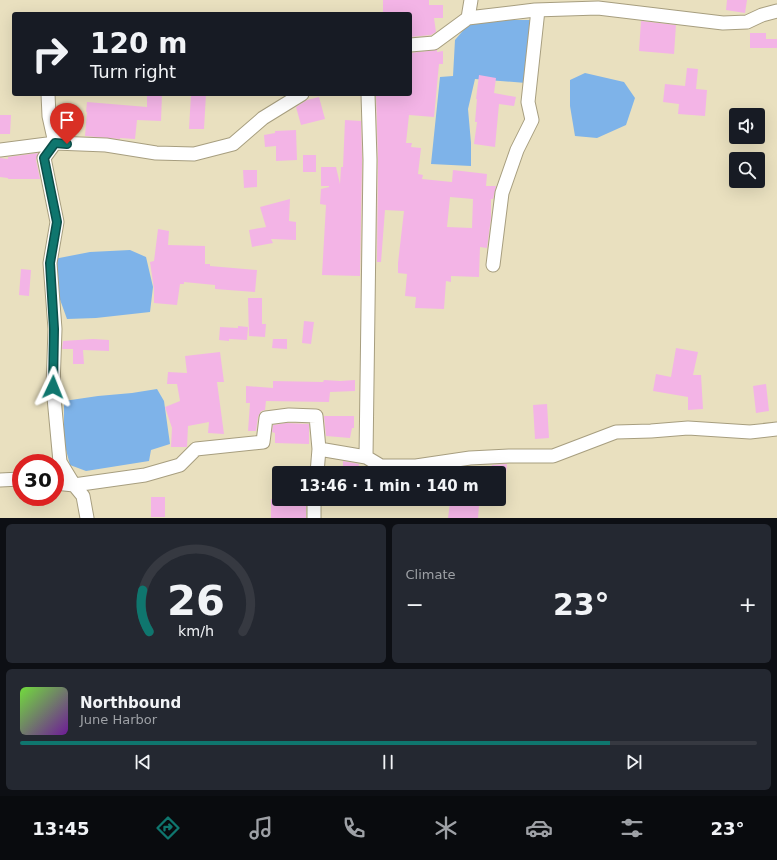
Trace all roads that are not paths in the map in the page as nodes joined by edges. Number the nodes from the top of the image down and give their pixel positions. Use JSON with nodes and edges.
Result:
{"nodes":[{"id":1,"x":471,"y":0,"type":"edge"},
{"id":2,"x":538,"y":10,"type":"junction"},
{"id":3,"x":777,"y":12,"type":"edge"},
{"id":4,"x":468,"y":18,"type":"junction"},
{"id":5,"x":412,"y":45,"type":"edge"},
{"id":6,"x":48,"y":96,"type":"edge"},
{"id":7,"x":299,"y":96,"type":"edge"},
{"id":8,"x":368,"y":96,"type":"edge"},
{"id":9,"x":55,"y":143,"type":"junction"},
{"id":10,"x":0,"y":150,"type":"edge"},
{"id":11,"x":493,"y":265,"type":"dead end"},
{"id":12,"x":777,"y":429,"type":"edge"},
{"id":13,"x":319,"y":449,"type":"junction"},
{"id":14,"x":366,"y":457,"type":"junction"},
{"id":15,"x":318,"y":466,"type":"edge"},
{"id":16,"x":12,"y":479,"type":"edge"},
{"id":17,"x":0,"y":480,"type":"edge"},
{"id":18,"x":64,"y":484,"type":"edge"},
{"id":19,"x":74,"y":485,"type":"junction"},
{"id":20,"x":314,"y":506,"type":"edge"},
{"id":21,"x":87,"y":518,"type":"edge"},
{"id":22,"x":314,"y":518,"type":"edge"}],
"edges":[{"from":1,"to":4,"type":"street"},
{"from":2,"to":3,"type":"street"},
{"from":2,"to":4,"type":"street"},
{"from":2,"to":11,"type":"street"},
{"from":4,"to":5,"type":"street"},
{"from":6,"to":9,"type":"street"},
{"from":7,"to":9,"type":"street"},
{"from":8,"to":14,"type":"street"},
{"from":9,"to":10,"type":"street"},
{"from":9,"to":19,"type":"street"},
{"from":12,"to":14,"type":"street"},
{"from":13,"to":14,"type":"street"},
{"from":13,"to":15,"type":"street"},
{"from":13,"to":19,"type":"street"},
{"from":16,"to":17,"type":"street"},
{"from":18,"to":19,"type":"street"},
{"from":19,"to":21,"type":"street"},
{"from":20,"to":22,"type":"street"}]}
